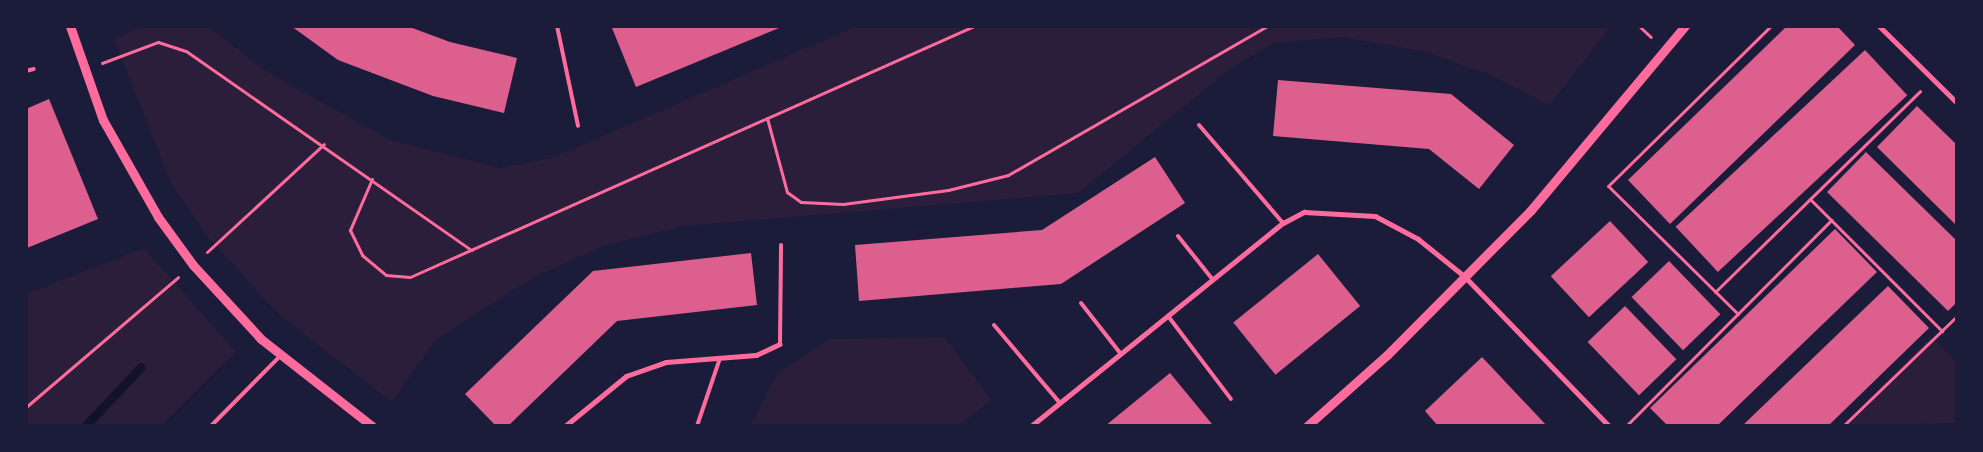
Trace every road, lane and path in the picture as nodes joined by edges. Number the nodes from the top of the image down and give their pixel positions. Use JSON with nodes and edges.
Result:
{"nodes":[{"id":1,"x":70,"y":26,"type":"edge"},
{"id":2,"x":557,"y":26,"type":"edge"},
{"id":3,"x":974,"y":26,"type":"edge"},
{"id":4,"x":1268,"y":26,"type":"edge"},
{"id":5,"x":1685,"y":26,"type":"edge"},
{"id":6,"x":1770,"y":26,"type":"edge"},
{"id":7,"x":1879,"y":26,"type":"edge"},
{"id":8,"x":34,"y":69,"type":"dead end"},
{"id":9,"x":26,"y":70,"type":"edge"},
{"id":10,"x":82,"y":70,"type":"junction"},
{"id":11,"x":1932,"y":79,"type":"junction"},
{"id":12,"x":1957,"y":103,"type":"edge"},
{"id":13,"x":767,"y":118,"type":"junction"},
{"id":14,"x":1199,"y":125,"type":"dead end"},
{"id":15,"x":578,"y":126,"type":"dead end"},
{"id":16,"x":372,"y":179,"type":"junction"},
{"id":17,"x":1810,"y":199,"type":"junction"},
{"id":18,"x":1831,"y":220,"type":"junction"},
{"id":19,"x":1283,"y":223,"type":"junction"},
{"id":20,"x":1178,"y":236,"type":"dead end"},
{"id":21,"x":781,"y":245,"type":"dead end"},
{"id":22,"x":471,"y":250,"type":"junction"},
{"id":23,"x":1464,"y":276,"type":"junction"},
{"id":24,"x":1213,"y":280,"type":"junction"},
{"id":25,"x":1715,"y":292,"type":"junction"},
{"id":26,"x":1081,"y":303,"type":"dead end"},
{"id":27,"x":1738,"y":314,"type":"junction"},
{"id":28,"x":1168,"y":316,"type":"junction"},
{"id":29,"x":1957,"y":316,"type":"edge"},
{"id":30,"x":994,"y":325,"type":"dead end"},
{"id":31,"x":1942,"y":331,"type":"junction"},
{"id":32,"x":780,"y":344,"type":"joint"},
{"id":33,"x":1120,"y":354,"type":"junction"},
{"id":34,"x":281,"y":355,"type":"junction"},
{"id":35,"x":720,"y":358,"type":"junction"},
{"id":36,"x":1231,"y":399,"type":"dead end"},
{"id":37,"x":1060,"y":403,"type":"junction"},
{"id":38,"x":211,"y":426,"type":"edge"},
{"id":39,"x":372,"y":426,"type":"edge"},
{"id":40,"x":565,"y":426,"type":"edge"},
{"id":41,"x":697,"y":426,"type":"edge"},
{"id":42,"x":1031,"y":426,"type":"edge"},
{"id":43,"x":1308,"y":426,"type":"edge"},
{"id":44,"x":1609,"y":426,"type":"edge"},
{"id":45,"x":1626,"y":426,"type":"edge"},
{"id":46,"x":1843,"y":426,"type":"edge"}],
"edges":[{"from":1,"to":10,"type":"street"},
{"from":2,"to":15,"type":"lane"},
{"from":3,"to":13,"type":"path"},
{"from":4,"to":13,"type":"path"},
{"from":5,"to":23,"type":"street"},
{"from":6,"to":25,"type":"path"},
{"from":7,"to":11,"type":"street"},
{"from":8,"to":9,"type":"lane"},
{"from":10,"to":16,"type":"path"},
{"from":10,"to":34,"type":"street"},
{"from":11,"to":12,"type":"street"},
{"from":11,"to":17,"type":"path"},
{"from":13,"to":22,"type":"path"},
{"from":14,"to":19,"type":"lane"},
{"from":16,"to":22,"type":"path"},
{"from":16,"to":22,"type":"path"},
{"from":17,"to":18,"type":"path"},
{"from":17,"to":25,"type":"path"},
{"from":18,"to":27,"type":"path"},
{"from":18,"to":31,"type":"path"},
{"from":19,"to":23,"type":"street"},
{"from":19,"to":24,"type":"street"},
{"from":20,"to":24,"type":"lane"},
{"from":21,"to":32,"type":"lane"},
{"from":23,"to":43,"type":"street"},
{"from":23,"to":44,"type":"street"},
{"from":24,"to":28,"type":"street"},
{"from":25,"to":27,"type":"path"},
{"from":26,"to":33,"type":"lane"},
{"from":27,"to":45,"type":"path"},
{"from":28,"to":33,"type":"street"},
{"from":28,"to":36,"type":"lane"},
{"from":29,"to":31,"type":"path"},
{"from":30,"to":37,"type":"lane"},
{"from":31,"to":46,"type":"path"},
{"from":32,"to":35,"type":"street"},
{"from":33,"to":37,"type":"street"},
{"from":34,"to":38,"type":"lane"},
{"from":34,"to":39,"type":"street"},
{"from":35,"to":40,"type":"street"},
{"from":35,"to":41,"type":"lane"},
{"from":37,"to":42,"type":"street"}]}
